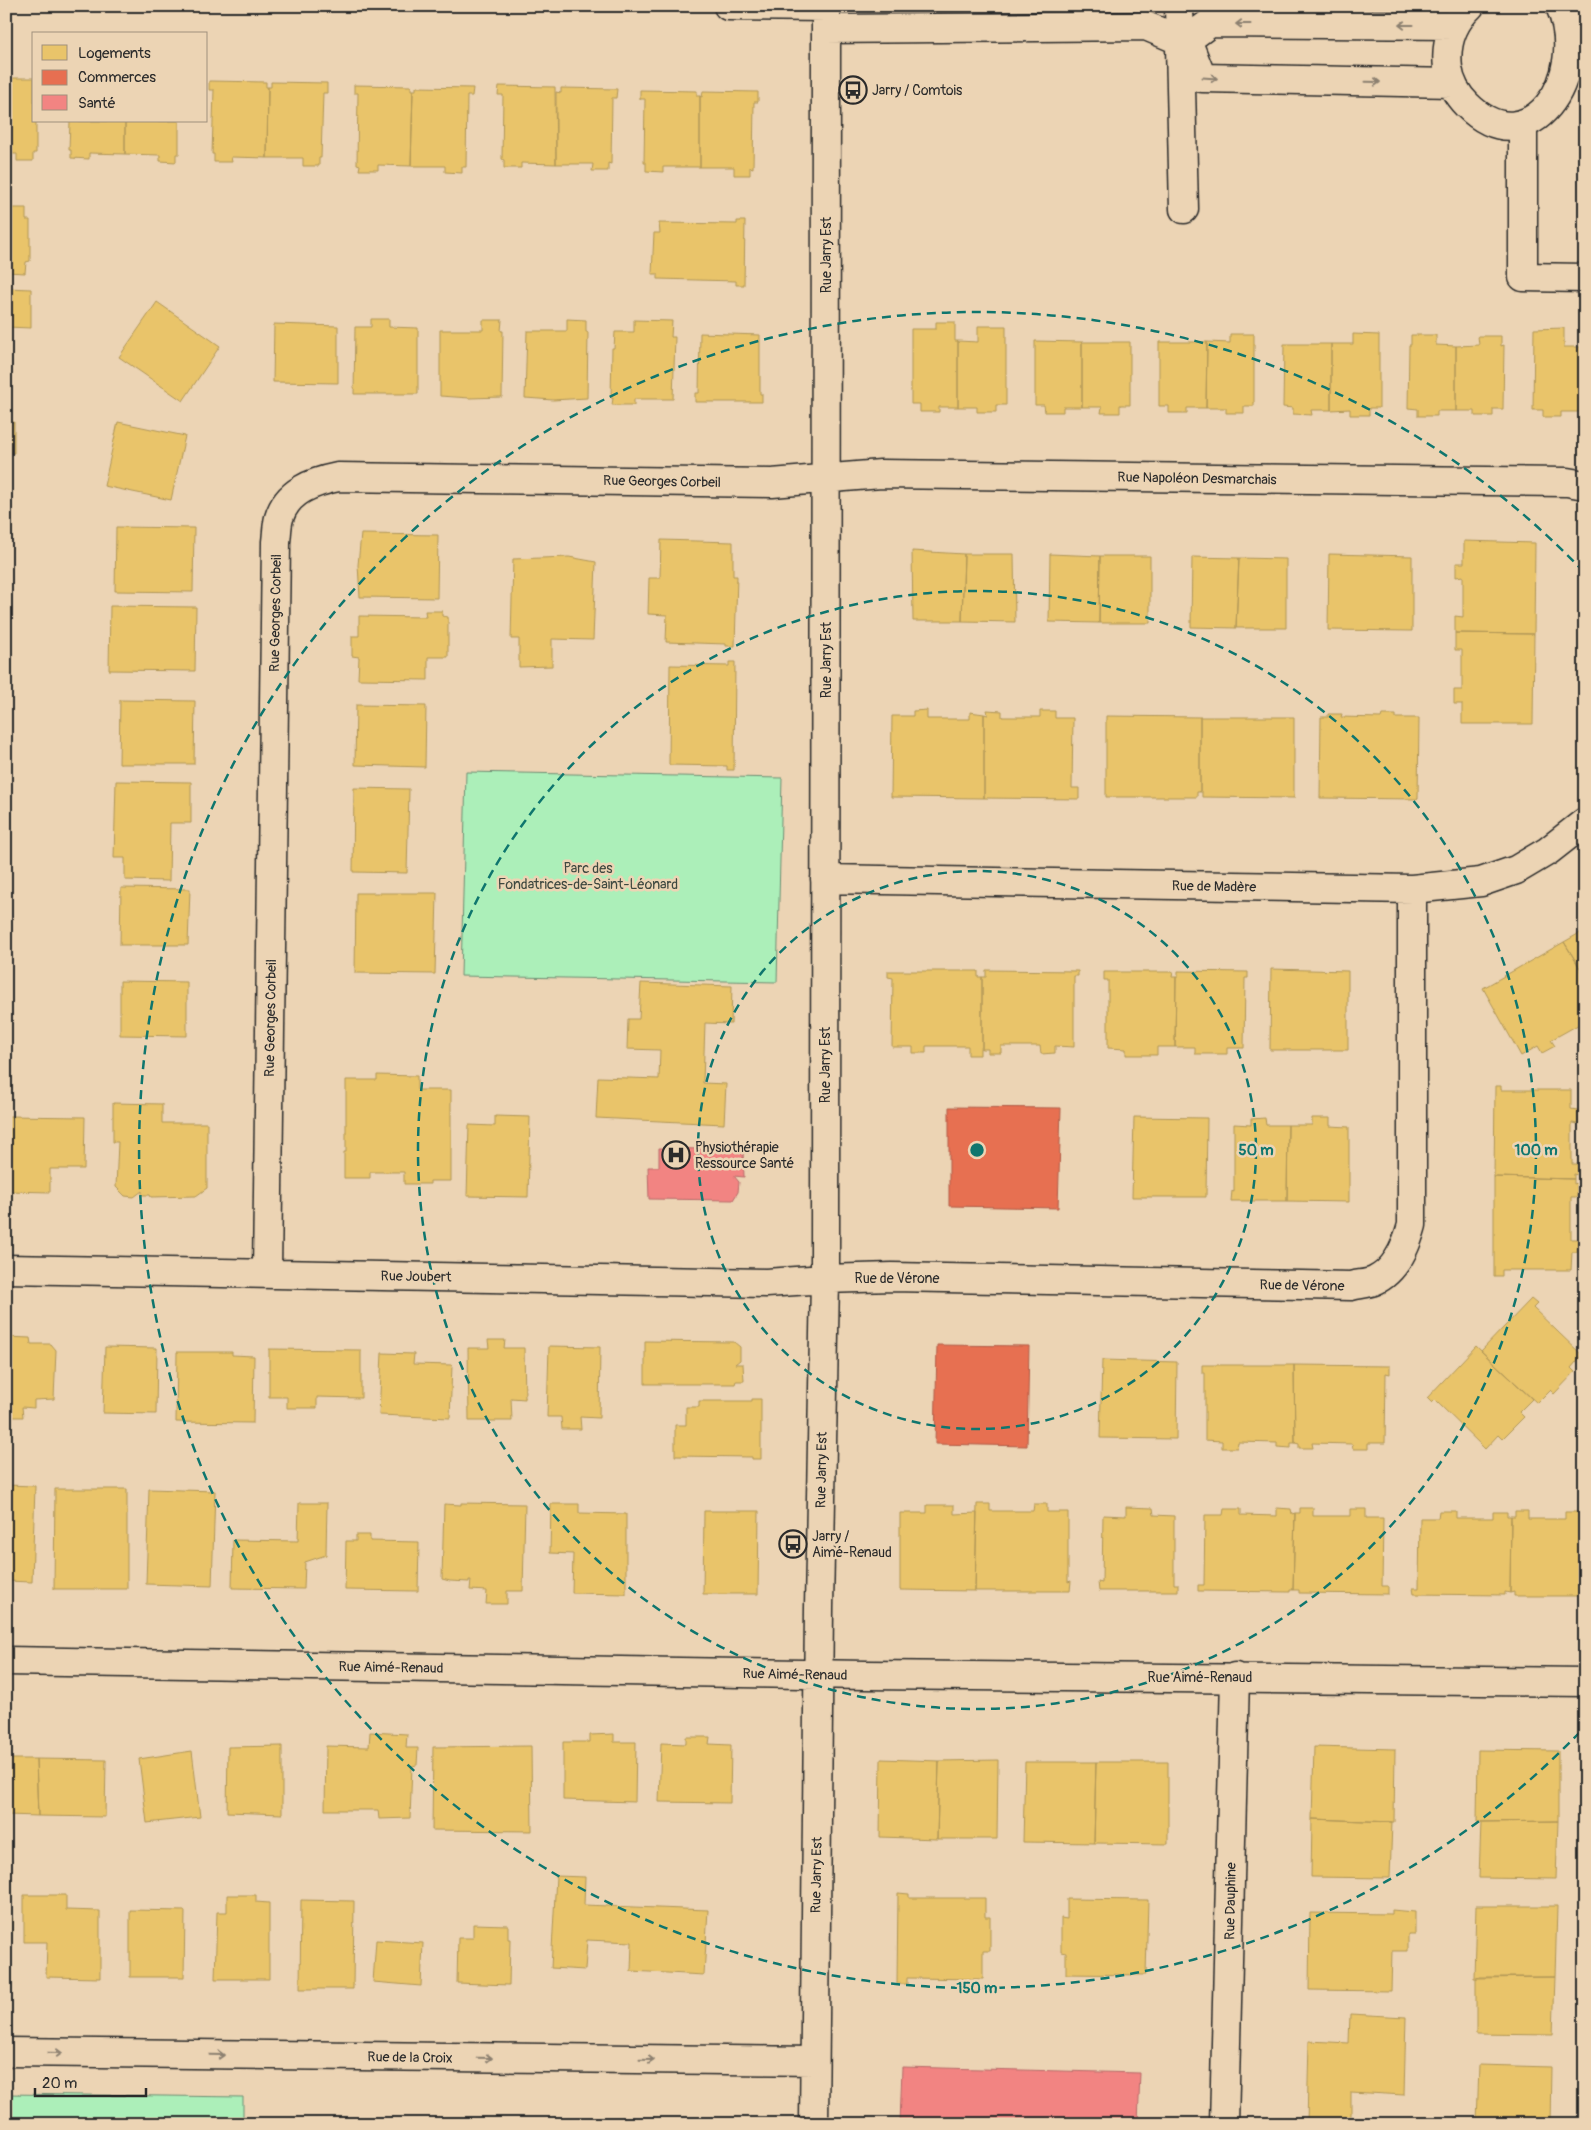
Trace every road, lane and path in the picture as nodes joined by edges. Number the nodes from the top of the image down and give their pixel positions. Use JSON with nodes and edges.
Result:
{"nodes":[{"id":1,"x":728,"y":6,"type":"edge"},
{"id":2,"x":1179,"y":6,"type":"edge"},
{"id":3,"x":1560,"y":6,"type":"edge"},
{"id":4,"x":826,"y":14,"type":"edge"},
{"id":5,"x":1462,"y":16,"type":"edge"},
{"id":6,"x":1183,"y":40,"type":"junction"},
{"id":7,"x":1584,"y":54,"type":"edge"},
{"id":8,"x":1452,"y":83,"type":"junction"},
{"id":9,"x":1523,"y":124,"type":"junction"},
{"id":10,"x":1184,"y":208,"type":"dead end"},
{"id":11,"x":1585,"y":278,"type":"edge"},
{"id":12,"x":827,"y":479,"type":"junction"},
{"id":13,"x":1576,"y":484,"type":"edge"},
{"id":14,"x":1585,"y":822,"type":"edge"},
{"id":15,"x":826,"y":879,"type":"junction"},
{"id":16,"x":1412,"y":889,"type":"junction"},
{"id":17,"x":6,"y":1269,"type":"edge"},
{"id":18,"x":267,"y":1273,"type":"junction"},
{"id":19,"x":825,"y":1279,"type":"junction"},
{"id":20,"x":6,"y":1662,"type":"edge"},
{"id":21,"x":819,"y":1674,"type":"junction"},
{"id":22,"x":1235,"y":1677,"type":"junction"},
{"id":23,"x":1585,"y":1682,"type":"edge"},
{"id":24,"x":6,"y":2052,"type":"edge"},
{"id":25,"x":814,"y":2061,"type":"junction"},
{"id":26,"x":814,"y":2124,"type":"edge"},
{"id":27,"x":1224,"y":2124,"type":"edge"}],
"edges":[{"from":1,"to":4,"type":"street"},
{"from":2,"to":6,"type":"street"},
{"from":3,"to":7,"type":"street"},
{"from":4,"to":6,"type":"street"},
{"from":4,"to":12,"type":"street","name":"Rue Jarry Est"},
{"from":5,"to":6,"type":"street","one_way":true},
{"from":5,"to":8,"type":"street"},
{"from":6,"to":8,"type":"street","one_way":true},
{"from":6,"to":10,"type":"street"},
{"from":7,"to":9,"type":"street"},
{"from":8,"to":9,"type":"street"},
{"from":9,"to":11,"type":"street"},
{"from":12,"to":13,"type":"street","name":"Rue Napoléon Desmarchais"},
{"from":12,"to":15,"type":"street","name":"Rue Jarry Est"},
{"from":12,"to":18,"type":"street","name":"Rue Georges Corbeil"},
{"from":14,"to":16,"type":"street","name":"Rue de Madère"},
{"from":15,"to":16,"type":"street","name":"Rue de Madère"},
{"from":15,"to":19,"type":"street","name":"Rue Jarry Est"},
{"from":16,"to":19,"type":"street","name":"Rue de Vérone"},
{"from":17,"to":18,"type":"street","name":"Rue Joubert"},
{"from":18,"to":19,"type":"street","name":"Rue Joubert"},
{"from":19,"to":21,"type":"street","name":"Rue Jarry Est"},
{"from":20,"to":21,"type":"street","name":"Rue Aimé-Renaud"},
{"from":21,"to":22,"type":"street","name":"Rue Aimé-Renaud"},
{"from":21,"to":25,"type":"street","name":"Rue Jarry Est"},
{"from":22,"to":23,"type":"street","name":"Rue Aimé-Renaud"},
{"from":22,"to":27,"type":"street","name":"Rue Dauphine"},
{"from":24,"to":25,"type":"street","name":"Rue de la Croix","one_way":true},
{"from":25,"to":26,"type":"street","name":"Rue Jarry Est"}]}
